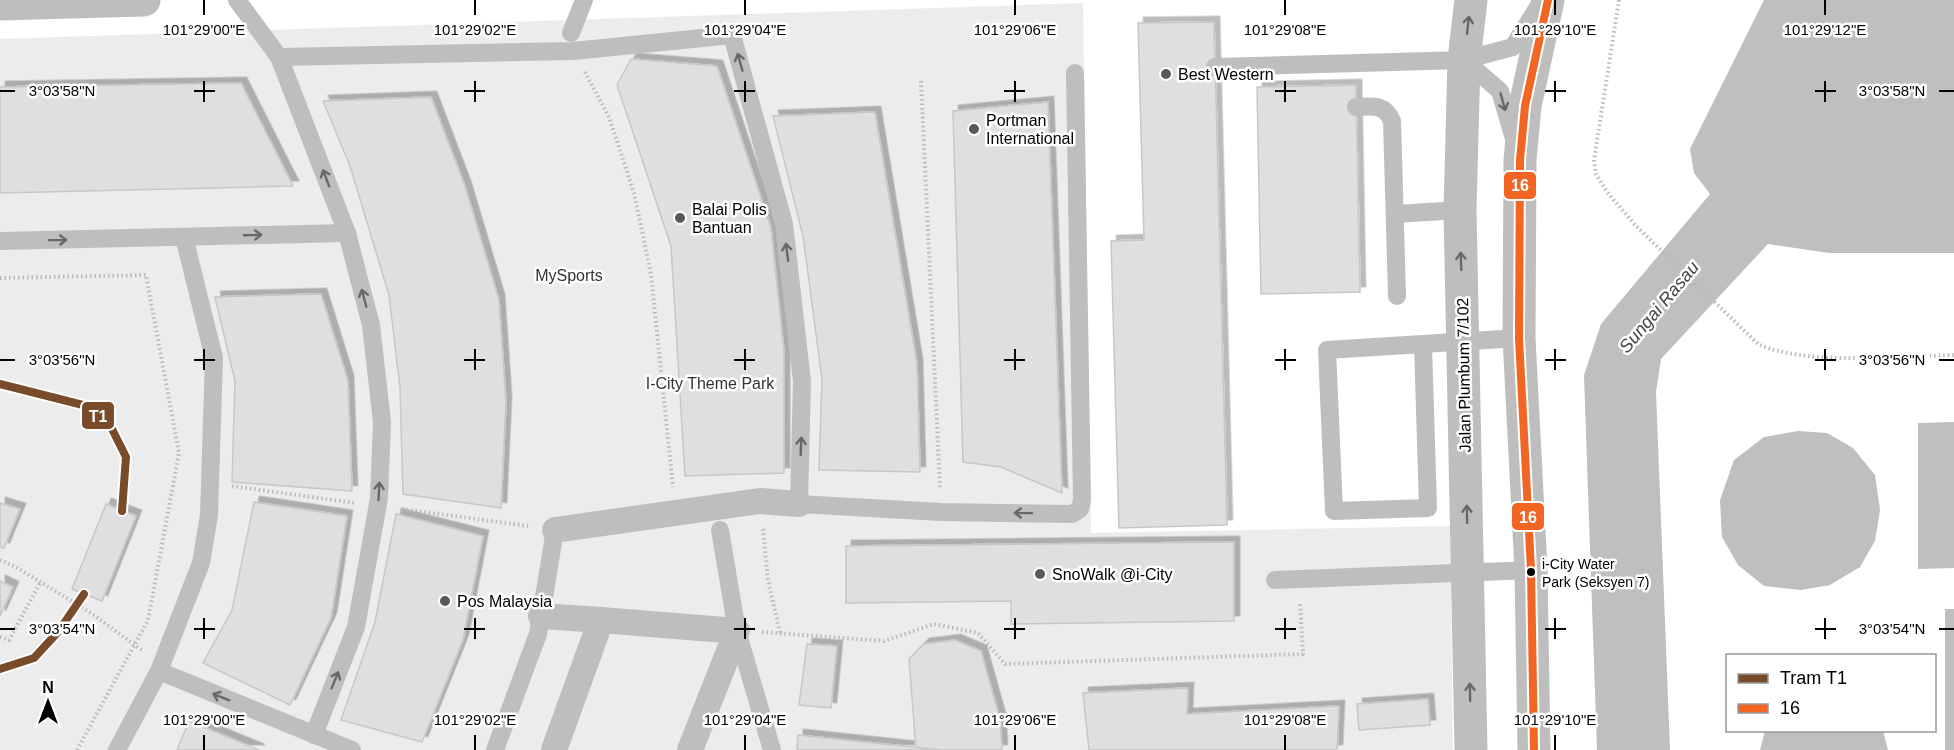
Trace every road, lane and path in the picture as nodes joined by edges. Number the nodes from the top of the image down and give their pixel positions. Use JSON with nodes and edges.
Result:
{"nodes":[{"id":1,"x":144,"y":0,"type":"edge"},
{"id":2,"x":237,"y":0,"type":"edge"},
{"id":3,"x":584,"y":0,"type":"edge"},
{"id":4,"x":1471,"y":0,"type":"edge"},
{"id":5,"x":1542,"y":0,"type":"edge"},
{"id":6,"x":1548,"y":0,"type":"edge"},
{"id":7,"x":1619,"y":0,"type":"edge"},
{"id":8,"x":0,"y":4,"type":"edge"},
{"id":9,"x":572,"y":42,"type":"junction"},
{"id":10,"x":279,"y":57,"type":"junction"},
{"id":11,"x":1464,"y":60,"type":"junction"},
{"id":12,"x":1215,"y":66,"type":"dead end"},
{"id":13,"x":1075,"y":73,"type":"dead end"},
{"id":14,"x":921,"y":81,"type":"dead end"},
{"id":15,"x":1356,"y":107,"type":"dead end"},
{"id":16,"x":1520,"y":160,"type":"junction"},
{"id":17,"x":1460,"y":210,"type":"junction"},
{"id":18,"x":1395,"y":214,"type":"junction"},
{"id":19,"x":347,"y":233,"type":"junction"},
{"id":20,"x":184,"y":237,"type":"junction"},
{"id":21,"x":0,"y":241,"type":"edge"},
{"id":22,"x":0,"y":278,"type":"edge"},
{"id":23,"x":1397,"y":296,"type":"dead end"},
{"id":24,"x":1519,"y":338,"type":"junction"},
{"id":25,"x":1464,"y":341,"type":"junction"},
{"id":26,"x":1423,"y":344,"type":"junction"},
{"id":27,"x":1954,"y":355,"type":"edge"},
{"id":28,"x":760,"y":501,"type":"junction"},
{"id":29,"x":799,"y":504,"type":"junction"},
{"id":30,"x":676,"y":512,"type":"junction"},
{"id":31,"x":941,"y":513,"type":"junction"},
{"id":32,"x":555,"y":530,"type":"joint"},
{"id":33,"x":720,"y":530,"type":"dead end"},
{"id":34,"x":0,"y":560,"type":"edge"},
{"id":35,"x":1531,"y":570,"type":"junction"},
{"id":36,"x":1468,"y":572,"type":"junction"},
{"id":37,"x":1299,"y":579,"type":"junction"},
{"id":38,"x":1275,"y":580,"type":"dead end"},
{"id":39,"x":40,"y":583,"type":"junction"},
{"id":40,"x":541,"y":615,"type":"junction"},
{"id":41,"x":601,"y":620,"type":"junction"},
{"id":42,"x":737,"y":630,"type":"junction"},
{"id":43,"x":780,"y":633,"type":"junction"},
{"id":44,"x":0,"y":637,"type":"edge"},
{"id":45,"x":132,"y":645,"type":"junction"},
{"id":46,"x":159,"y":671,"type":"junction"},
{"id":47,"x":314,"y":735,"type":"junction"},
{"id":48,"x":77,"y":750,"type":"edge"},
{"id":49,"x":117,"y":750,"type":"edge"},
{"id":50,"x":352,"y":750,"type":"edge"},
{"id":51,"x":495,"y":750,"type":"edge"},
{"id":52,"x":554,"y":750,"type":"edge"},
{"id":53,"x":690,"y":750,"type":"edge"},
{"id":54,"x":772,"y":750,"type":"edge"},
{"id":55,"x":1471,"y":750,"type":"edge"},
{"id":56,"x":1534,"y":750,"type":"edge"}],
"edges":[{"from":1,"to":8,"type":"street"},
{"from":2,"to":10,"type":"lane"},
{"from":3,"to":9,"type":"lane"},
{"from":11,"to":4,"type":"street","name":"Jalan Plumbum 7/102","one_way":true},
{"from":5,"to":11,"type":"lane"},
{"from":6,"to":16,"type":"street"},
{"from":7,"to":27,"type":"path"},
{"from":9,"to":10,"type":"lane"},
{"from":29,"to":9,"type":"lane","one_way":true},
{"from":9,"to":30,"type":"path"},
{"from":19,"to":10,"type":"lane","one_way":true},
{"from":11,"to":12,"type":"lane"},
{"from":11,"to":16,"type":"lane","one_way":true},
{"from":11,"to":17,"type":"street","name":"Jalan Plumbum 7/102"},
{"from":13,"to":31,"type":"lane","one_way":true},
{"from":14,"to":31,"type":"path"},
{"from":15,"to":18,"type":"lane"},
{"from":16,"to":24,"type":"street"},
{"from":17,"to":18,"type":"lane"},
{"from":25,"to":17,"type":"street","name":"Jalan Plumbum 7/102","one_way":true},
{"from":18,"to":23,"type":"lane"},
{"from":20,"to":19,"type":"lane","one_way":true},
{"from":47,"to":19,"type":"lane","one_way":true},
{"from":21,"to":20,"type":"lane","one_way":true},
{"from":20,"to":46,"type":"lane"},
{"from":22,"to":45,"type":"path"},
{"from":24,"to":25,"type":"lane"},
{"from":24,"to":35,"type":"street"},
{"from":25,"to":26,"type":"lane"},
{"from":36,"to":25,"type":"street","name":"Jalan Plumbum 7/102","one_way":true},
{"from":26,"to":26,"type":"lane"},
{"from":28,"to":29,"type":"street"},
{"from":28,"to":30,"type":"street"},
{"from":28,"to":43,"type":"path"},
{"from":29,"to":31,"type":"lane"},
{"from":30,"to":32,"type":"street"},
{"from":32,"to":40,"type":"lane"},
{"from":33,"to":42,"type":"lane"},
{"from":34,"to":39,"type":"path"},
{"from":35,"to":36,"type":"lane"},
{"from":35,"to":56,"type":"street"},
{"from":36,"to":37,"type":"lane"},
{"from":55,"to":36,"type":"street","name":"Jalan Plumbum 7/102","one_way":true},
{"from":37,"to":38,"type":"lane"},
{"from":37,"to":43,"type":"path"},
{"from":39,"to":44,"type":"path"},
{"from":39,"to":45,"type":"path"},
{"from":40,"to":41,"type":"street"},
{"from":40,"to":51,"type":"lane"},
{"from":41,"to":42,"type":"street"},
{"from":41,"to":52,"type":"street"},
{"from":42,"to":43,"type":"path"},
{"from":42,"to":53,"type":"street"},
{"from":42,"to":54,"type":"lane"},
{"from":45,"to":48,"type":"path"},
{"from":47,"to":46,"type":"lane","one_way":true},
{"from":46,"to":49,"type":"lane"},
{"from":47,"to":50,"type":"lane"}]}
